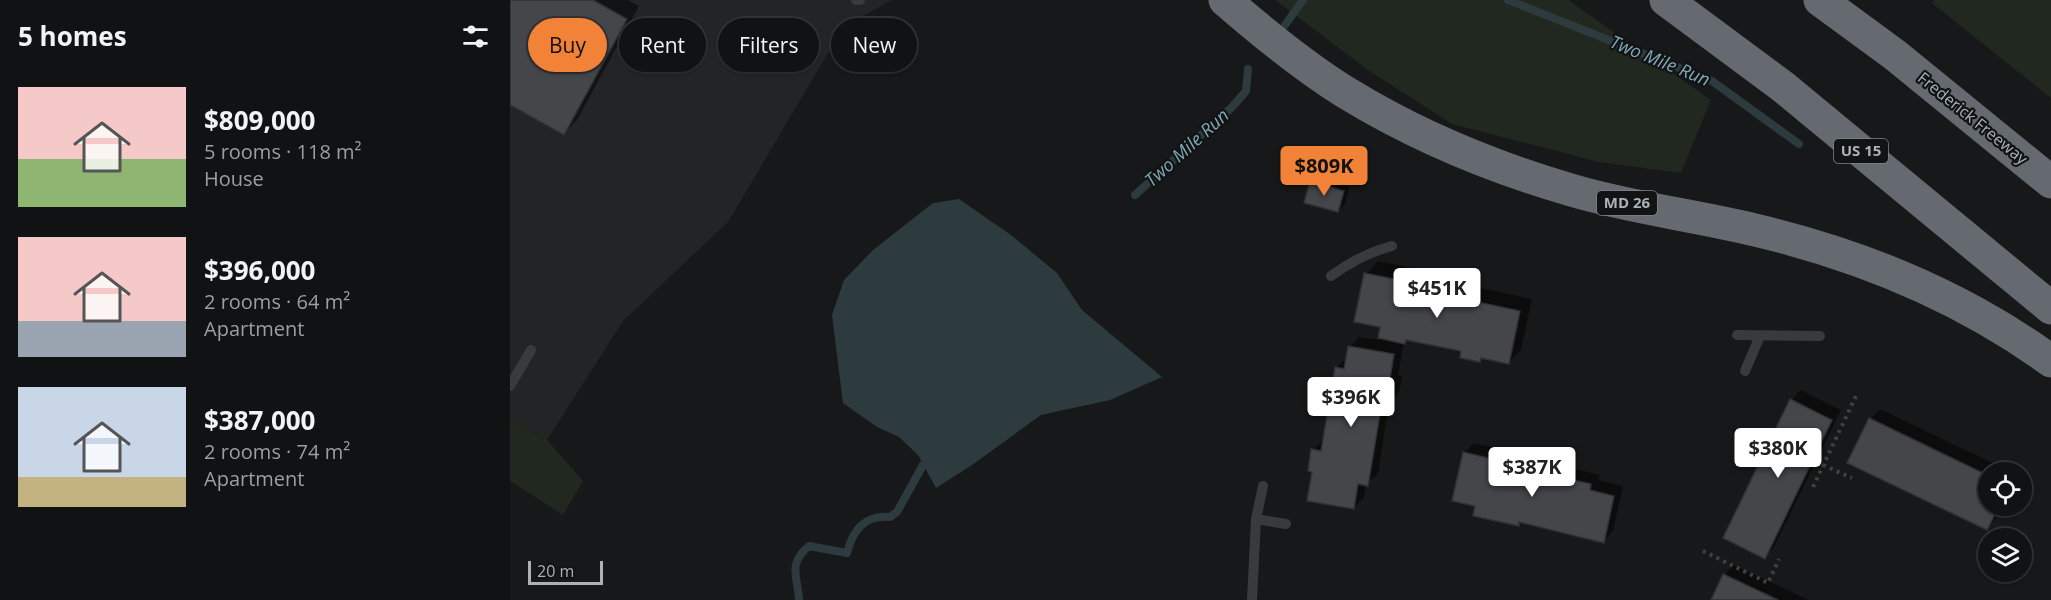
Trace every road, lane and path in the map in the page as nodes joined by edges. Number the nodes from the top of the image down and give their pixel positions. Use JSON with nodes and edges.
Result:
{"nodes":[{"id":1,"x":1225,"y":0,"type":"edge"},
{"id":2,"x":1666,"y":0,"type":"edge"},
{"id":3,"x":1820,"y":0,"type":"edge"},
{"id":4,"x":1845,"y":0,"type":"edge"},
{"id":5,"x":1895,"y":55,"type":"junction"},
{"id":6,"x":2051,"y":182,"type":"edge"},
{"id":7,"x":1392,"y":246,"type":"dead end"},
{"id":8,"x":1331,"y":276,"type":"dead end"},
{"id":9,"x":2051,"y":308,"type":"edge"},
{"id":10,"x":1737,"y":335,"type":"dead end"},
{"id":11,"x":1760,"y":336,"type":"junction"},
{"id":12,"x":1820,"y":336,"type":"dead end"},
{"id":13,"x":531,"y":350,"type":"dead end"},
{"id":14,"x":2051,"y":361,"type":"edge"},
{"id":15,"x":1745,"y":371,"type":"dead end"},
{"id":16,"x":510,"y":386,"type":"edge"},
{"id":17,"x":1856,"y":396,"type":"dead end"},
{"id":18,"x":1823,"y":465,"type":"junction"},
{"id":19,"x":1852,"y":478,"type":"dead end"},
{"id":20,"x":1263,"y":486,"type":"dead end"},
{"id":21,"x":1813,"y":487,"type":"dead end"},
{"id":22,"x":1256,"y":519,"type":"junction"},
{"id":23,"x":1286,"y":524,"type":"dead end"},
{"id":24,"x":1703,"y":551,"type":"dead end"},
{"id":25,"x":1779,"y":559,"type":"dead end"},
{"id":26,"x":1252,"y":600,"type":"edge"}],
"edges":[{"from":1,"to":14,"type":"highway","number":"MD 26"},
{"from":2,"to":9,"type":"highway","number":"US 15"},
{"from":3,"to":5,"type":"highway"},
{"from":4,"to":5,"type":"highway"},
{"from":5,"to":6,"type":"highway","name":"Frederick Freeway"},
{"from":7,"to":8,"type":"lane"},
{"from":10,"to":11,"type":"lane"},
{"from":11,"to":12,"type":"lane"},
{"from":11,"to":15,"type":"lane"},
{"from":13,"to":16,"type":"lane"},
{"from":17,"to":18,"type":"path"},
{"from":18,"to":19,"type":"path"},
{"from":18,"to":21,"type":"path"},
{"from":20,"to":22,"type":"lane"},
{"from":22,"to":23,"type":"lane"},
{"from":22,"to":26,"type":"lane"},
{"from":24,"to":25,"type":"path"}]}
